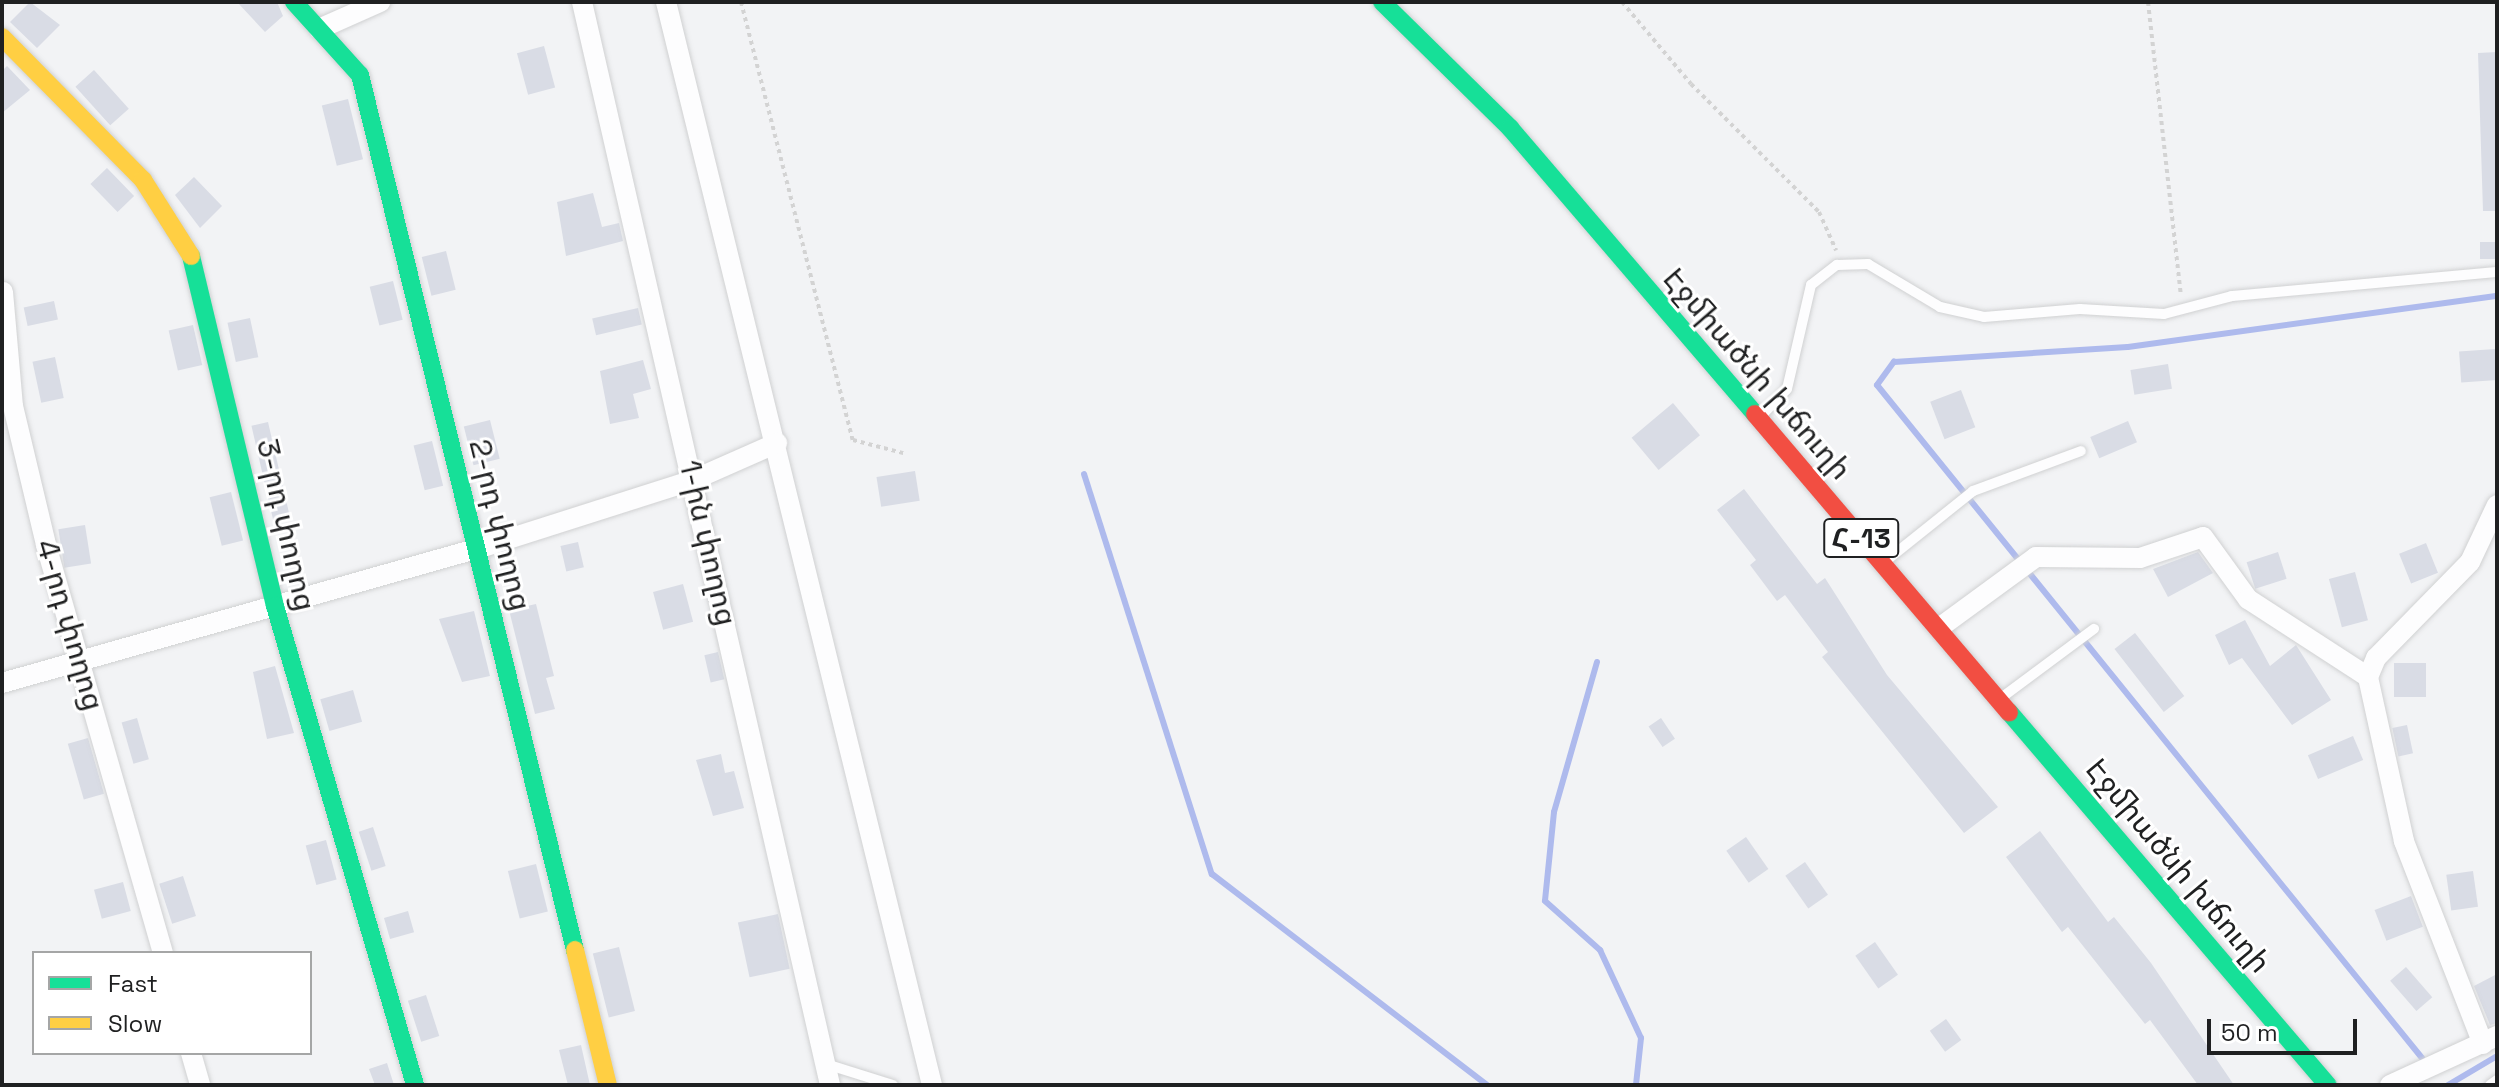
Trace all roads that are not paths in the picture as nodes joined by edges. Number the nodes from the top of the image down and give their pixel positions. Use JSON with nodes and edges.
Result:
{"nodes":[{"id":1,"x":294,"y":2,"type":"edge"},
{"id":2,"x":380,"y":2,"type":"edge"},
{"id":3,"x":582,"y":2,"type":"edge"},
{"id":4,"x":666,"y":2,"type":"edge"},
{"id":5,"x":1382,"y":2,"type":"edge"},
{"id":6,"x":319,"y":29,"type":"junction"},
{"id":7,"x":2,"y":37,"type":"edge"},
{"id":8,"x":2497,"y":272,"type":"edge"},
{"id":9,"x":3,"y":292,"type":"edge"},
{"id":10,"x":1759,"y":418,"type":"junction"},
{"id":11,"x":777,"y":443,"type":"junction"},
{"id":12,"x":2081,"y":451,"type":"dead end"},
{"id":13,"x":693,"y":480,"type":"junction"},
{"id":14,"x":2497,"y":505,"type":"edge"},
{"id":15,"x":477,"y":549,"type":"junction"},
{"id":16,"x":1883,"y":564,"type":"junction"},
{"id":17,"x":275,"y":606,"type":"junction"},
{"id":18,"x":1939,"y":628,"type":"junction"},
{"id":19,"x":2094,"y":629,"type":"dead end"},
{"id":20,"x":81,"y":662,"type":"junction"},
{"id":21,"x":2368,"y":677,"type":"junction"},
{"id":22,"x":2,"y":683,"type":"edge"},
{"id":23,"x":1999,"y":699,"type":"junction"},
{"id":24,"x":162,"y":951,"type":"edge"},
{"id":25,"x":2490,"y":1040,"type":"edge"},
{"id":26,"x":192,"y":1055,"type":"edge"},
{"id":27,"x":826,"y":1064,"type":"junction"},
{"id":28,"x":2497,"y":1080,"type":"edge"},
{"id":29,"x":200,"y":1085,"type":"edge"},
{"id":30,"x":415,"y":1085,"type":"edge"},
{"id":31,"x":608,"y":1085,"type":"edge"},
{"id":32,"x":830,"y":1085,"type":"edge"},
{"id":33,"x":893,"y":1085,"type":"edge"},
{"id":34,"x":928,"y":1085,"type":"edge"},
{"id":35,"x":2328,"y":1085,"type":"edge"},
{"id":36,"x":2390,"y":1085,"type":"edge"},
{"id":37,"x":2490,"y":1085,"type":"edge"}],
"edges":[{"from":1,"to":6,"type":"street","name":"2-րդ փողոց"},
{"from":2,"to":6,"type":"street"},
{"from":3,"to":13,"type":"street","name":"1-ին փողոց"},
{"from":4,"to":11,"type":"street"},
{"from":5,"to":10,"type":"street","name":"Էջմիածնի խճուղի","number":"Հ-13"},
{"from":6,"to":15,"type":"street","name":"2-րդ փողոց"},
{"from":7,"to":17,"type":"street","name":"3-րդ փողոց"},
{"from":8,"to":10,"type":"lane"},
{"from":9,"to":20,"type":"street","name":"4-րդ փողոց"},
{"from":10,"to":16,"type":"street","name":"Էջմիածնի խճուղի","number":"Հ-13"},
{"from":11,"to":13,"type":"street"},
{"from":11,"to":34,"type":"street"},
{"from":12,"to":16,"type":"lane"},
{"from":13,"to":15,"type":"street"},
{"from":13,"to":27,"type":"street","name":"1-ին փողոց"},
{"from":14,"to":21,"type":"street"},
{"from":15,"to":17,"type":"street"},
{"from":15,"to":31,"type":"street","name":"2-րդ փողոց"},
{"from":16,"to":18,"type":"street","name":"Էջմիածնի խճուղի","number":"Հ-13"},
{"from":17,"to":20,"type":"street"},
{"from":17,"to":30,"type":"street","name":"3-րդ փողոց"},
{"from":18,"to":21,"type":"street"},
{"from":18,"to":23,"type":"street","name":"Էջմիածնի խճուղի","number":"Հ-13"},
{"from":19,"to":23,"type":"lane"},
{"from":20,"to":22,"type":"street"},
{"from":20,"to":24,"type":"street","name":"4-րդ փողոց"},
{"from":21,"to":25,"type":"street"},
{"from":23,"to":35,"type":"street","name":"Էջմիածնի խճուղի","number":"Հ-13"},
{"from":25,"to":36,"type":"street"},
{"from":26,"to":29,"type":"street"},
{"from":27,"to":32,"type":"street","name":"1-ին փողոց"},
{"from":27,"to":33,"type":"lane"},
{"from":28,"to":37,"type":"lane"}]}
